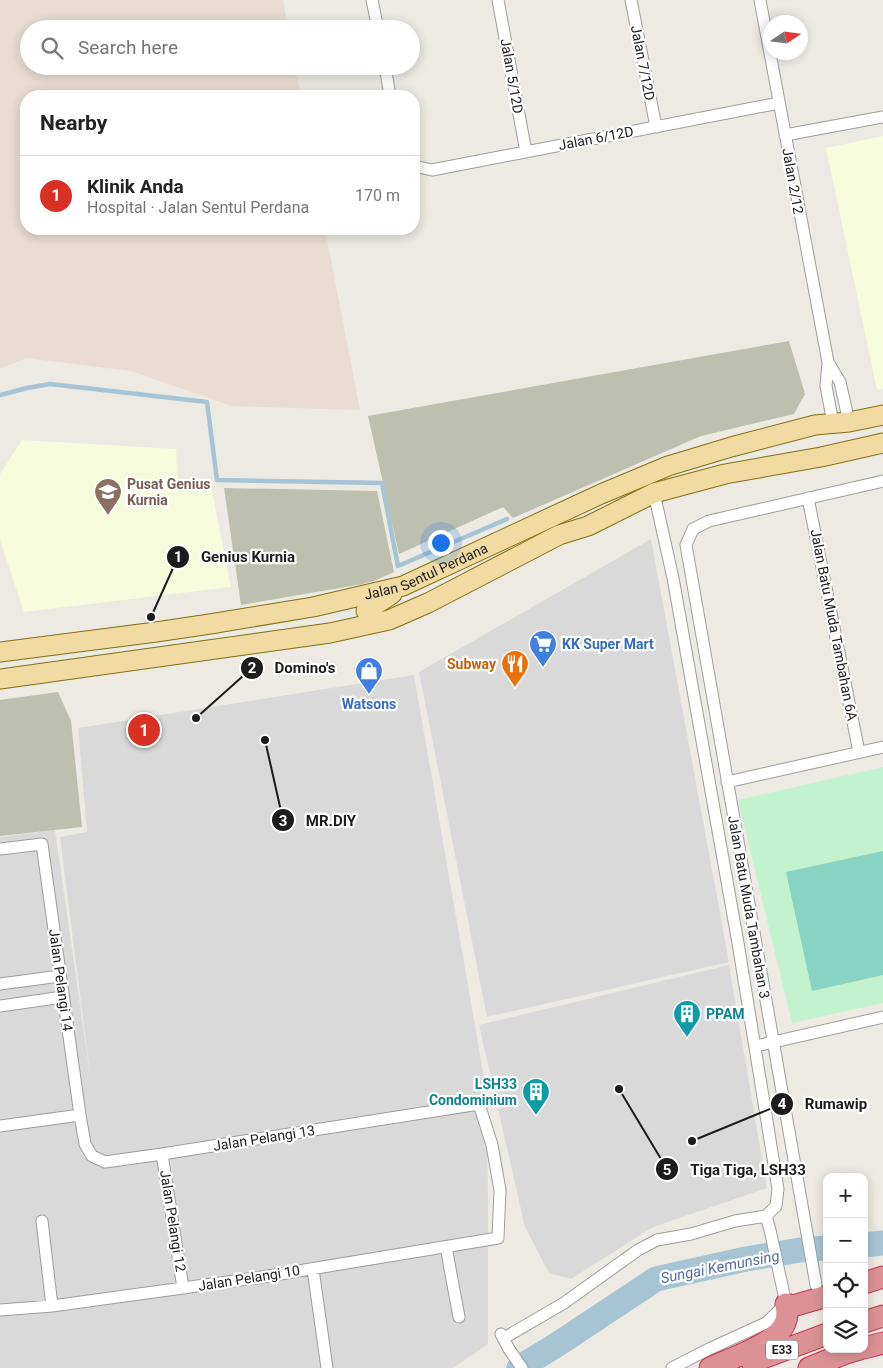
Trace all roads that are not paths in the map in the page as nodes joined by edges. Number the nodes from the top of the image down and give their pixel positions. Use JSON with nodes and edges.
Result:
{"nodes":[{"id":1,"x":372,"y":0,"type":"edge"},
{"id":2,"x":498,"y":0,"type":"edge"},
{"id":3,"x":631,"y":0,"type":"edge"},
{"id":4,"x":760,"y":0,"type":"edge"},
{"id":5,"x":376,"y":20,"type":"edge"},
{"id":6,"x":386,"y":75,"type":"edge"},
{"id":7,"x":389,"y":90,"type":"edge"},
{"id":8,"x":779,"y":103,"type":"junction"},
{"id":9,"x":883,"y":117,"type":"edge"},
{"id":10,"x":656,"y":127,"type":"junction"},
{"id":11,"x":785,"y":135,"type":"junction"},
{"id":12,"x":526,"y":152,"type":"junction"},
{"id":13,"x":420,"y":167,"type":"edge"},
{"id":14,"x":883,"y":416,"type":"edge"},
{"id":15,"x":841,"y":426,"type":"junction"},
{"id":16,"x":876,"y":444,"type":"edge"},
{"id":17,"x":821,"y":457,"type":"junction"},
{"id":18,"x":883,"y":481,"type":"edge"},
{"id":19,"x":654,"y":493,"type":"junction"},
{"id":20,"x":808,"y":498,"type":"junction"},
{"id":21,"x":403,"y":586,"type":"junction"},
{"id":22,"x":338,"y":602,"type":"junction"},
{"id":23,"x":368,"y":618,"type":"junction"},
{"id":24,"x":0,"y":652,"type":"edge"},
{"id":25,"x":0,"y":679,"type":"edge"},
{"id":26,"x":883,"y":747,"type":"edge"},
{"id":27,"x":859,"y":752,"type":"junction"},
{"id":28,"x":728,"y":782,"type":"junction"},
{"id":29,"x":0,"y":849,"type":"edge"},
{"id":30,"x":60,"y":976,"type":"junction"},
{"id":31,"x":0,"y":984,"type":"edge"},
{"id":32,"x":63,"y":997,"type":"junction"},
{"id":33,"x":0,"y":1006,"type":"edge"},
{"id":34,"x":883,"y":1017,"type":"edge"},
{"id":35,"x":773,"y":1042,"type":"junction"},
{"id":36,"x":756,"y":1046,"type":"junction"},
{"id":37,"x":80,"y":1115,"type":"junction"},
{"id":38,"x":0,"y":1126,"type":"edge"},
{"id":39,"x":162,"y":1154,"type":"junction"},
{"id":40,"x":766,"y":1216,"type":"junction"},
{"id":41,"x":42,"y":1221,"type":"dead end"},
{"id":42,"x":498,"y":1238,"type":"joint"},
{"id":43,"x":446,"y":1247,"type":"junction"},
{"id":44,"x":313,"y":1269,"type":"junction"},
{"id":45,"x":883,"y":1277,"type":"edge"},
{"id":46,"x":868,"y":1282,"type":"edge"},
{"id":47,"x":183,"y":1288,"type":"junction"},
{"id":48,"x":821,"y":1290,"type":"edge"},
{"id":49,"x":786,"y":1304,"type":"junction"},
{"id":50,"x":52,"y":1306,"type":"junction"},
{"id":51,"x":0,"y":1310,"type":"edge"},
{"id":52,"x":883,"y":1316,"type":"edge"},
{"id":53,"x":459,"y":1317,"type":"dead end"},
{"id":54,"x":868,"y":1321,"type":"edge"},
{"id":55,"x":823,"y":1336,"type":"edge"},
{"id":56,"x":883,"y":1343,"type":"edge"},
{"id":57,"x":868,"y":1347,"type":"edge"},
{"id":58,"x":846,"y":1353,"type":"edge"},
{"id":59,"x":328,"y":1368,"type":"edge"},
{"id":60,"x":522,"y":1368,"type":"edge"},
{"id":61,"x":672,"y":1368,"type":"edge"},
{"id":62,"x":710,"y":1368,"type":"edge"},
{"id":63,"x":738,"y":1368,"type":"edge"},
{"id":64,"x":809,"y":1368,"type":"edge"}],
"edges":[{"from":1,"to":5,"type":"street"},
{"from":2,"to":12,"type":"street","name":"Jalan 5/12D"},
{"from":3,"to":10,"type":"street","name":"Jalan 7/12D"},
{"from":4,"to":8,"type":"street","name":"Jalan 2/12"},
{"from":6,"to":7,"type":"street"},
{"from":8,"to":10,"type":"street","name":"Jalan 6/12D"},
{"from":8,"to":11,"type":"street","name":"Jalan 2/12"},
{"from":9,"to":11,"type":"street"},
{"from":10,"to":12,"type":"street","name":"Jalan 6/12D"},
{"from":11,"to":15,"type":"street","name":"Jalan 2/12"},
{"from":12,"to":13,"type":"street","name":"Jalan 6/12D"},
{"from":14,"to":15,"type":"main road","name":"Jalan Sentul Perdana"},
{"from":15,"to":16,"type":"main road"},
{"from":15,"to":17,"type":"main road"},
{"from":15,"to":21,"type":"main road","name":"Jalan Sentul Perdana"},
{"from":16,"to":17,"type":"main road","name":"Jalan Sentul Perdana"},
{"from":17,"to":19,"type":"main road","name":"Jalan Sentul Perdana"},
{"from":18,"to":20,"type":"street"},
{"from":19,"to":23,"type":"main road","name":"Jalan Sentul Perdana"},
{"from":19,"to":36,"type":"street"},
{"from":20,"to":27,"type":"street","name":"Jalan Batu Muda Tambahan 6A"},
{"from":20,"to":28,"type":"street","name":"Jalan Batu Muda Tambahan 3"},
{"from":21,"to":22,"type":"main road","name":"Jalan Sentul Perdana"},
{"from":21,"to":23,"type":"main road"},
{"from":22,"to":23,"type":"main road"},
{"from":22,"to":24,"type":"main road","name":"Jalan Sentul Perdana"},
{"from":23,"to":25,"type":"main road"},
{"from":26,"to":27,"type":"street"},
{"from":27,"to":28,"type":"street"},
{"from":28,"to":35,"type":"street","name":"Jalan Batu Muda Tambahan 3"},
{"from":29,"to":30,"type":"street","name":"Jalan Pelangi 14"},
{"from":30,"to":31,"type":"street"},
{"from":30,"to":32,"type":"street","name":"Jalan Pelangi 14"},
{"from":32,"to":33,"type":"street"},
{"from":32,"to":37,"type":"street","name":"Jalan Pelangi 14"},
{"from":34,"to":35,"type":"street"},
{"from":35,"to":36,"type":"street"},
{"from":35,"to":48,"type":"street","name":"Jalan Batu Muda Tambahan 3"},
{"from":36,"to":40,"type":"street"},
{"from":37,"to":38,"type":"street"},
{"from":37,"to":39,"type":"street","name":"Jalan Pelangi 13"},
{"from":39,"to":42,"type":"street","name":"Jalan Pelangi 13"},
{"from":39,"to":47,"type":"street","name":"Jalan Pelangi 12"},
{"from":40,"to":49,"type":"street"},
{"from":40,"to":60,"type":"street"},
{"from":41,"to":50,"type":"street"},
{"from":42,"to":43,"type":"street","name":"Jalan Pelangi 10"},
{"from":43,"to":44,"type":"street","name":"Jalan Pelangi 10"},
{"from":43,"to":53,"type":"street"},
{"from":44,"to":47,"type":"street","name":"Jalan Pelangi 10"},
{"from":44,"to":59,"type":"street"},
{"from":45,"to":46,"type":"highway"},
{"from":47,"to":50,"type":"street","name":"Jalan Pelangi 10"},
{"from":48,"to":49,"type":"highway"},
{"from":49,"to":61,"type":"street"},
{"from":49,"to":62,"type":"highway"},
{"from":50,"to":51,"type":"street","name":"Jalan Pelangi 10"},
{"from":52,"to":54,"type":"highway"},
{"from":55,"to":63,"type":"highway","number":"E33"},
{"from":56,"to":57,"type":"highway"},
{"from":58,"to":64,"type":"highway","number":"E33"}]}
